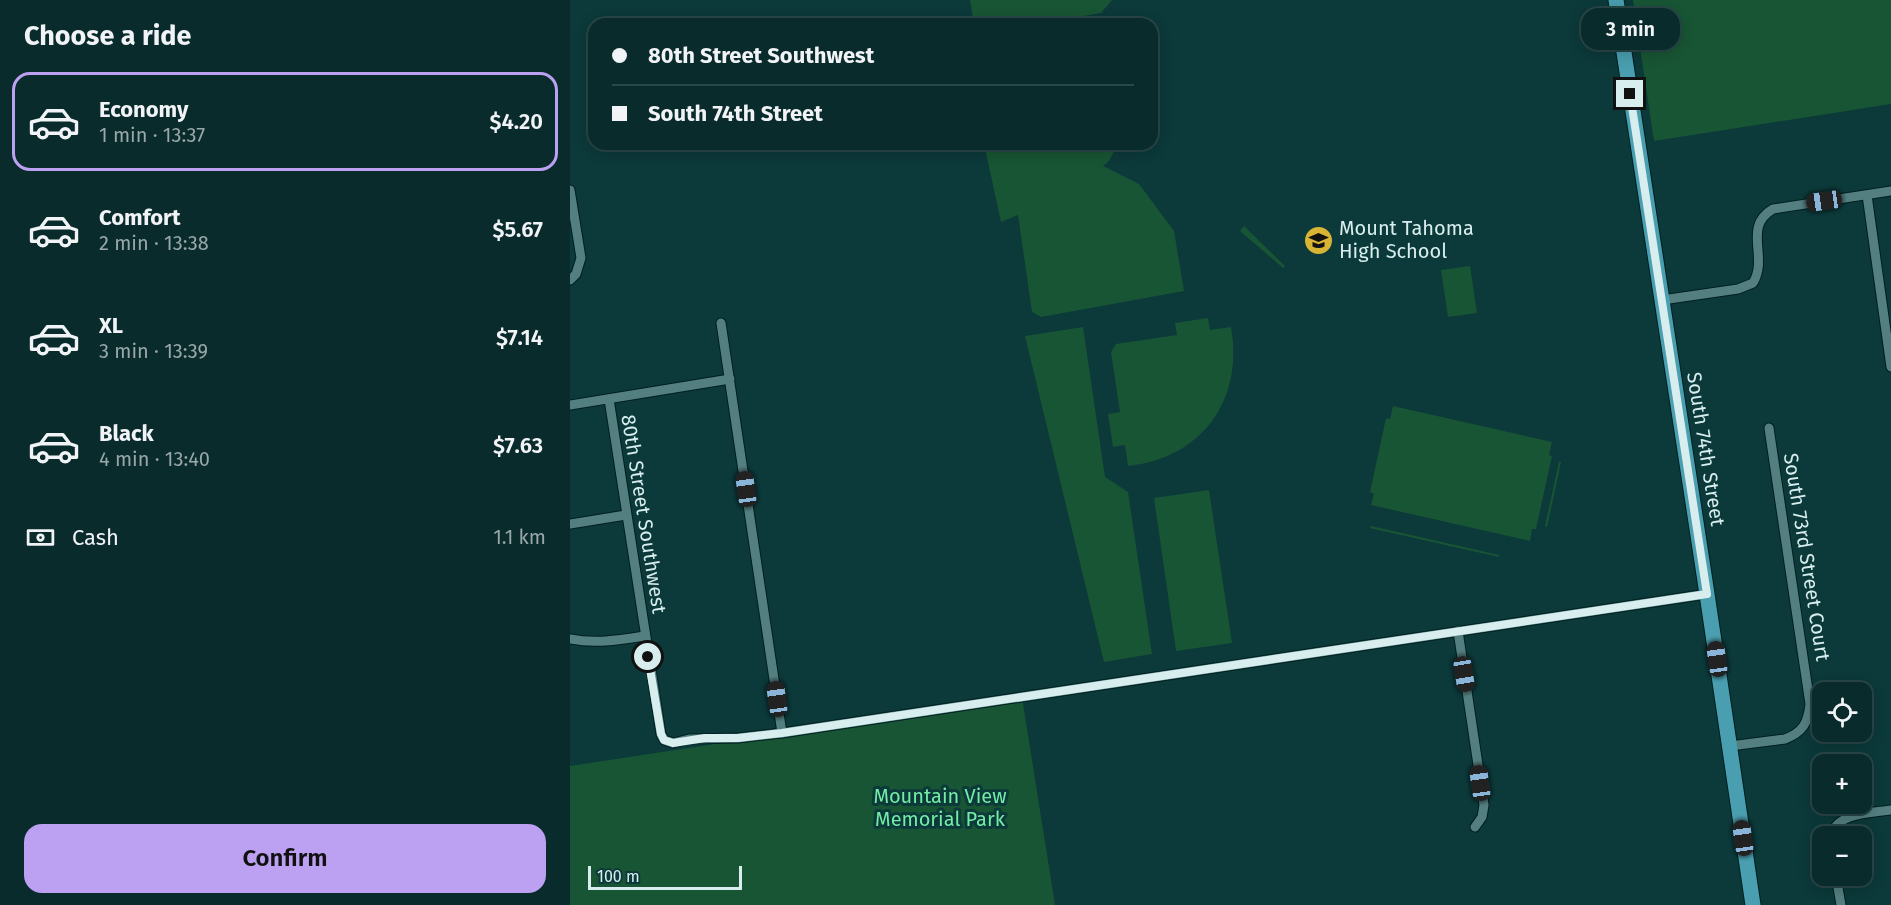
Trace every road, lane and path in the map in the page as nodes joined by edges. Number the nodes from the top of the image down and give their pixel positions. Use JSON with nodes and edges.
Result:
{"nodes":[{"id":1,"x":1616,"y":0,"type":"edge"},
{"id":2,"x":570,"y":190,"type":"edge"},
{"id":3,"x":1891,"y":191,"type":"edge"},
{"id":4,"x":1867,"y":195,"type":"junction"},
{"id":5,"x":573,"y":277,"type":"edge"},
{"id":6,"x":1662,"y":300,"type":"junction"},
{"id":7,"x":721,"y":323,"type":"dead end"},
{"id":8,"x":1891,"y":367,"type":"edge"},
{"id":9,"x":730,"y":379,"type":"junction"},
{"id":10,"x":609,"y":399,"type":"junction"},
{"id":11,"x":570,"y":405,"type":"edge"},
{"id":12,"x":1769,"y":428,"type":"dead end"},
{"id":13,"x":626,"y":515,"type":"junction"},
{"id":14,"x":570,"y":524,"type":"edge"},
{"id":15,"x":1707,"y":594,"type":"junction"},
{"id":16,"x":1458,"y":631,"type":"junction"},
{"id":17,"x":645,"y":636,"type":"junction"},
{"id":18,"x":570,"y":639,"type":"edge"},
{"id":19,"x":782,"y":733,"type":"junction"},
{"id":20,"x":1730,"y":746,"type":"junction"},
{"id":21,"x":1891,"y":810,"type":"edge"},
{"id":22,"x":1837,"y":826,"type":"edge"},
{"id":23,"x":1474,"y":827,"type":"dead end"},
{"id":24,"x":1838,"y":886,"type":"edge"},
{"id":25,"x":1753,"y":905,"type":"edge"},
{"id":26,"x":1841,"y":905,"type":"edge"}],
"edges":[{"from":1,"to":6,"type":"main road","name":"South 74th Street"},
{"from":2,"to":5,"type":"street"},
{"from":3,"to":4,"type":"street"},
{"from":4,"to":6,"type":"street"},
{"from":4,"to":8,"type":"street"},
{"from":6,"to":15,"type":"main road","name":"South 74th Street"},
{"from":7,"to":9,"type":"street"},
{"from":9,"to":10,"type":"street"},
{"from":9,"to":19,"type":"street"},
{"from":10,"to":11,"type":"street"},
{"from":10,"to":13,"type":"street","name":"80th Street Southwest"},
{"from":12,"to":20,"type":"street","name":"South 73rd Street Court"},
{"from":13,"to":14,"type":"street"},
{"from":13,"to":17,"type":"street","name":"80th Street Southwest"},
{"from":15,"to":16,"type":"street"},
{"from":15,"to":20,"type":"main road","name":"South 74th Street"},
{"from":16,"to":19,"type":"street"},
{"from":16,"to":23,"type":"street"},
{"from":17,"to":18,"type":"street"},
{"from":17,"to":19,"type":"street","name":"80th Street Southwest"},
{"from":20,"to":25,"type":"main road","name":"South 74th Street"},
{"from":21,"to":22,"type":"street"},
{"from":24,"to":26,"type":"street"}]}
